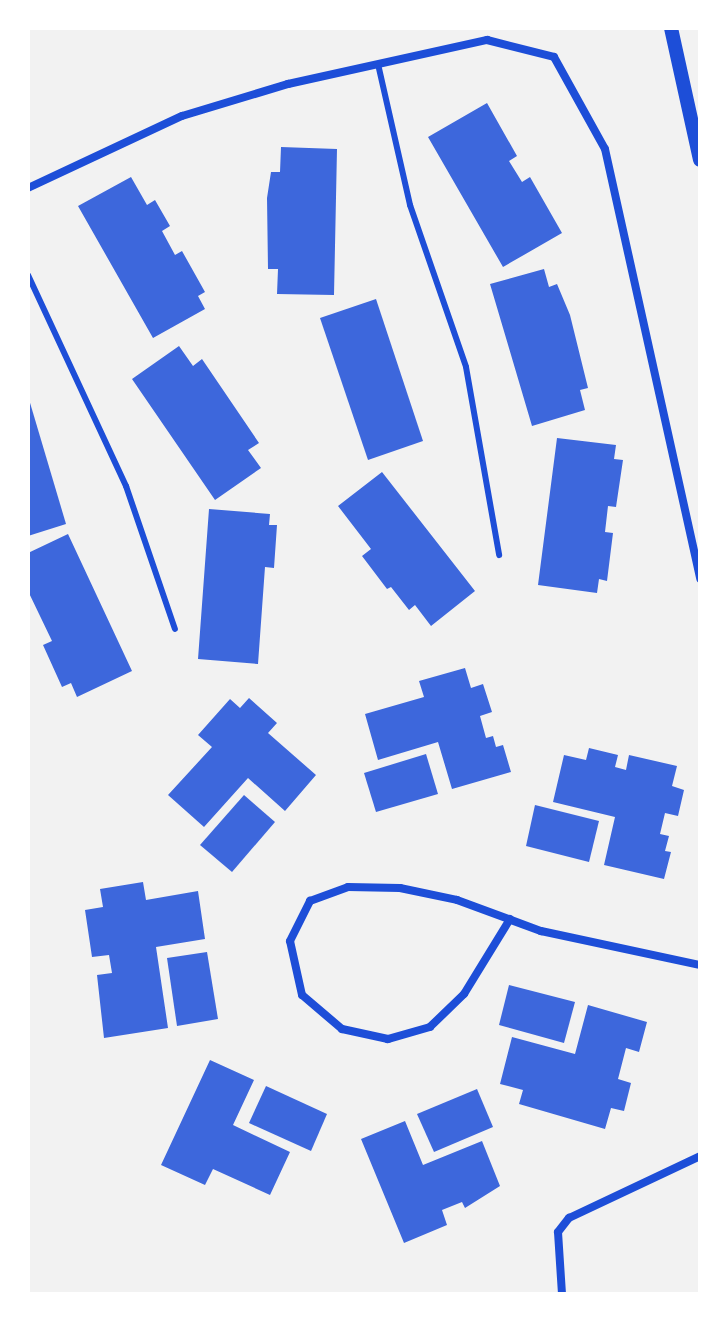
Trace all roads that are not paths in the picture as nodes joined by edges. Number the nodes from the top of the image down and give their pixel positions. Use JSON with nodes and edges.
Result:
{"nodes":[{"id":1,"x":671,"y":28,"type":"edge"},
{"id":2,"x":378,"y":64,"type":"junction"},
{"id":3,"x":700,"y":160,"type":"edge"},
{"id":4,"x":28,"y":188,"type":"edge"},
{"id":5,"x":28,"y":275,"type":"edge"},
{"id":6,"x":499,"y":555,"type":"dead end"},
{"id":7,"x":700,"y":579,"type":"edge"},
{"id":8,"x":175,"y":629,"type":"dead end"},
{"id":9,"x":510,"y":919,"type":"junction"},
{"id":10,"x":700,"y":965,"type":"edge"},
{"id":11,"x":700,"y":1156,"type":"edge"},
{"id":12,"x":562,"y":1294,"type":"edge"}],
"edges":[{"from":1,"to":3,"type":"street"},
{"from":2,"to":4,"type":"street"},
{"from":2,"to":6,"type":"lane"},
{"from":2,"to":7,"type":"street"},
{"from":5,"to":8,"type":"lane"},
{"from":9,"to":9,"type":"street"},
{"from":9,"to":10,"type":"street"},
{"from":11,"to":12,"type":"street"}]}
